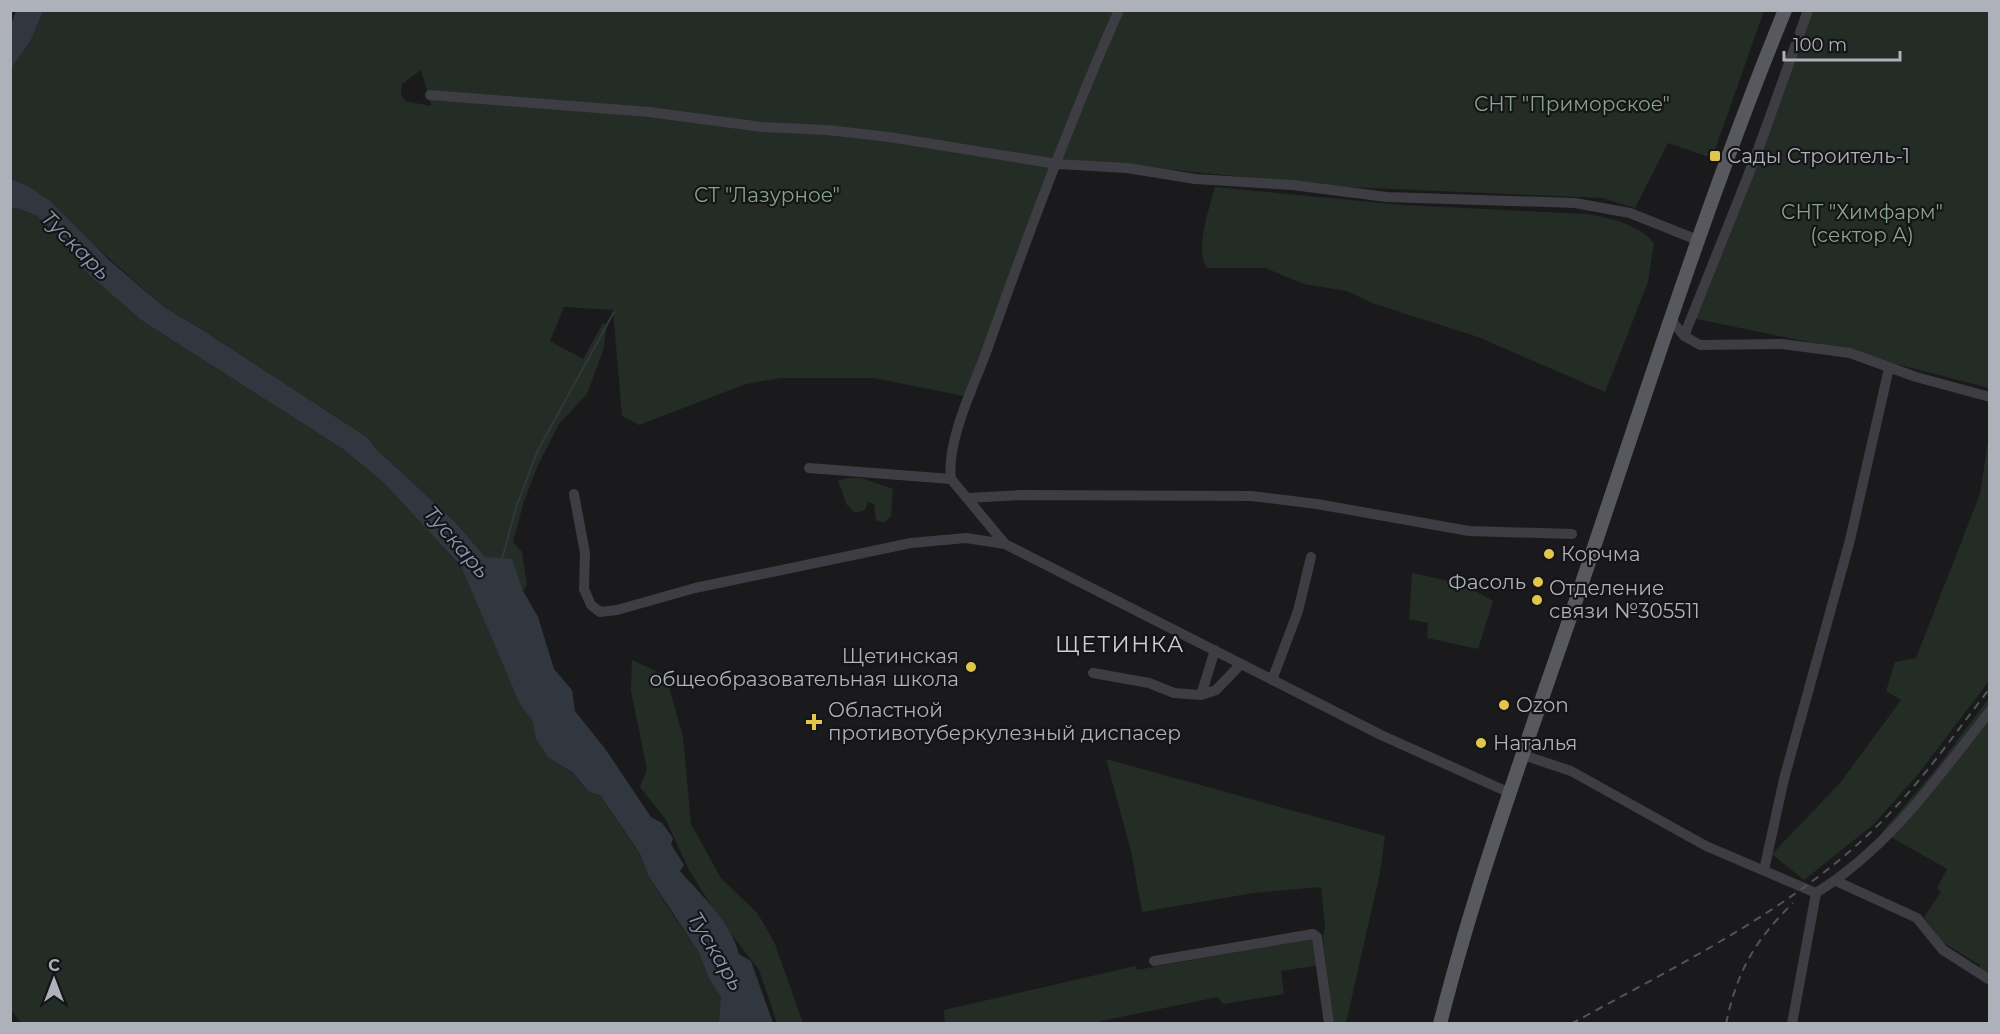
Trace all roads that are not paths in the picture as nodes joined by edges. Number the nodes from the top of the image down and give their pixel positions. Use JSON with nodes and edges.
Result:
{"nodes":[{"id":1,"x":1119,"y":10,"type":"edge"},
{"id":2,"x":1785,"y":10,"type":"edge"},
{"id":3,"x":1808,"y":10,"type":"edge"},
{"id":4,"x":430,"y":95,"type":"dead end"},
{"id":5,"x":1057,"y":164,"type":"junction"},
{"id":6,"x":1700,"y":241,"type":"junction"},
{"id":7,"x":1672,"y":321,"type":"junction"},
{"id":8,"x":1684,"y":336,"type":"junction"},
{"id":9,"x":1889,"y":368,"type":"junction"},
{"id":10,"x":1989,"y":397,"type":"edge"},
{"id":11,"x":809,"y":468,"type":"dead end"},
{"id":12,"x":951,"y":479,"type":"junction"},
{"id":13,"x":574,"y":494,"type":"dead end"},
{"id":14,"x":967,"y":498,"type":"junction"},
{"id":15,"x":1572,"y":534,"type":"dead end"},
{"id":16,"x":1005,"y":544,"type":"junction"},
{"id":17,"x":1311,"y":557,"type":"dead end"},
{"id":18,"x":1215,"y":650,"type":"junction"},
{"id":19,"x":1241,"y":664,"type":"junction"},
{"id":20,"x":1092,"y":673,"type":"dead end"},
{"id":21,"x":1272,"y":680,"type":"junction"},
{"id":22,"x":1201,"y":695,"type":"junction"},
{"id":23,"x":1989,"y":711,"type":"edge"},
{"id":24,"x":1523,"y":756,"type":"junction"},
{"id":25,"x":1510,"y":793,"type":"junction"},
{"id":26,"x":1764,"y":870,"type":"junction"},
{"id":27,"x":1836,"y":881,"type":"junction"},
{"id":28,"x":1816,"y":893,"type":"junction"},
{"id":29,"x":1154,"y":961,"type":"dead end"},
{"id":30,"x":1989,"y":980,"type":"edge"},
{"id":31,"x":1329,"y":1023,"type":"edge"},
{"id":32,"x":1440,"y":1023,"type":"edge"},
{"id":33,"x":1792,"y":1023,"type":"edge"}],
"edges":[{"from":1,"to":5,"type":"street"},
{"from":2,"to":6,"type":"main road"},
{"from":3,"to":8,"type":"street"},
{"from":4,"to":5,"type":"street"},
{"from":5,"to":6,"type":"street"},
{"from":5,"to":12,"type":"street"},
{"from":6,"to":7,"type":"main road"},
{"from":7,"to":8,"type":"street"},
{"from":7,"to":24,"type":"main road"},
{"from":8,"to":9,"type":"street"},
{"from":9,"to":10,"type":"street"},
{"from":9,"to":26,"type":"street"},
{"from":11,"to":12,"type":"street"},
{"from":12,"to":14,"type":"street"},
{"from":13,"to":16,"type":"street"},
{"from":14,"to":15,"type":"street"},
{"from":14,"to":16,"type":"street"},
{"from":16,"to":18,"type":"street"},
{"from":17,"to":21,"type":"street"},
{"from":18,"to":19,"type":"street"},
{"from":18,"to":22,"type":"street"},
{"from":19,"to":21,"type":"street"},
{"from":19,"to":22,"type":"street"},
{"from":20,"to":22,"type":"street"},
{"from":21,"to":25,"type":"street"},
{"from":23,"to":27,"type":"street"},
{"from":24,"to":25,"type":"main road"},
{"from":24,"to":26,"type":"street"},
{"from":25,"to":32,"type":"main road"},
{"from":26,"to":28,"type":"street"},
{"from":27,"to":28,"type":"street"},
{"from":27,"to":30,"type":"street"},
{"from":28,"to":33,"type":"street"},
{"from":29,"to":31,"type":"street"}]}
